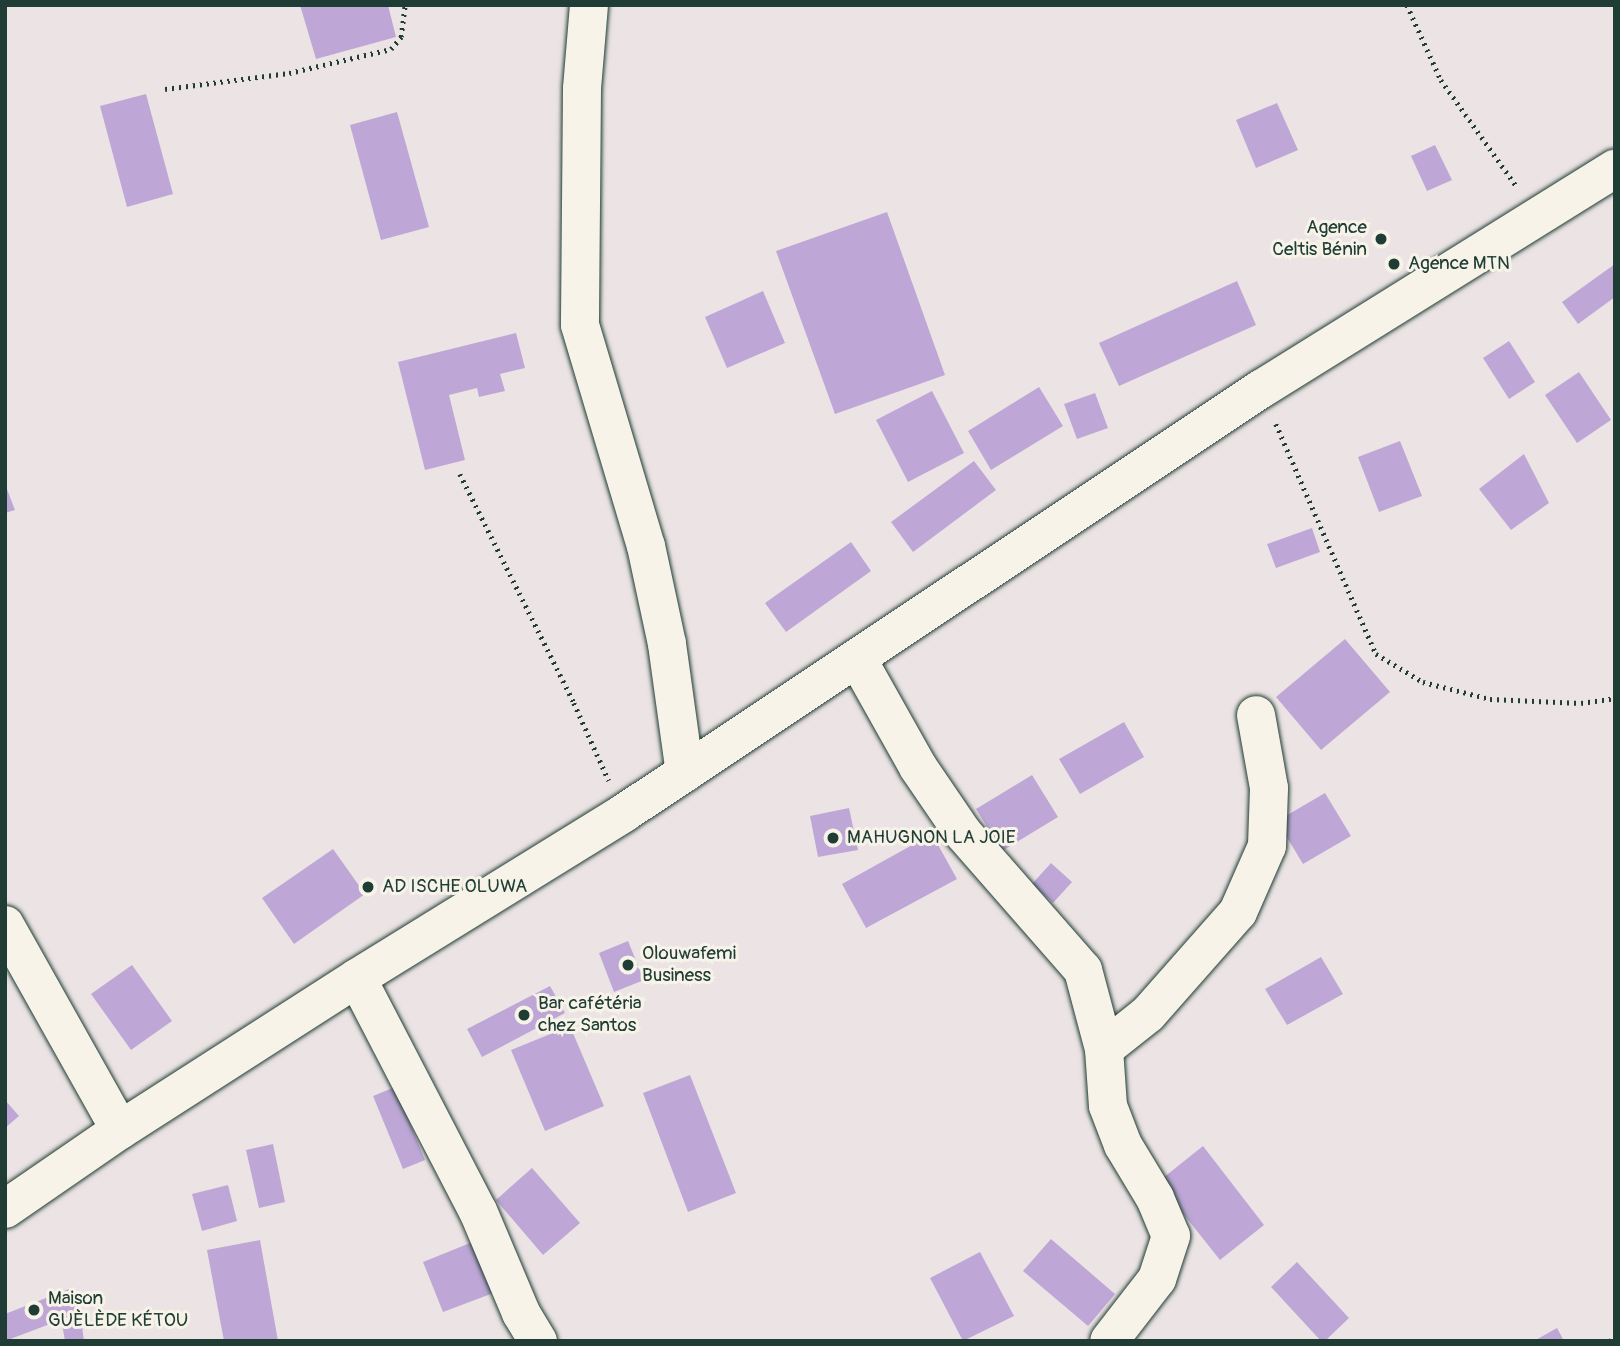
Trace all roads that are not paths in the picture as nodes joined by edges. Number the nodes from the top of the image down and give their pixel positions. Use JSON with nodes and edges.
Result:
{"nodes":[{"id":1,"x":589,"y":5,"type":"edge"},
{"id":2,"x":1615,"y":169,"type":"edge"},
{"id":3,"x":858,"y":660,"type":"junction"},
{"id":4,"x":1256,"y":715,"type":"dead end"},
{"id":5,"x":685,"y":773,"type":"junction"},
{"id":6,"x":5,"y":925,"type":"edge"},
{"id":7,"x":357,"y":978,"type":"junction"},
{"id":8,"x":1104,"y":1049,"type":"junction"},
{"id":9,"x":120,"y":1130,"type":"junction"},
{"id":10,"x":5,"y":1209,"type":"edge"},
{"id":11,"x":538,"y":1341,"type":"edge"},
{"id":12,"x":1109,"y":1341,"type":"edge"}],
"edges":[{"from":1,"to":5,"type":"street"},
{"from":2,"to":3,"type":"street"},
{"from":3,"to":5,"type":"street"},
{"from":3,"to":8,"type":"street"},
{"from":4,"to":8,"type":"street"},
{"from":5,"to":7,"type":"street"},
{"from":6,"to":9,"type":"street"},
{"from":7,"to":9,"type":"street"},
{"from":7,"to":11,"type":"street"},
{"from":8,"to":12,"type":"street"},
{"from":9,"to":10,"type":"street"}]}
